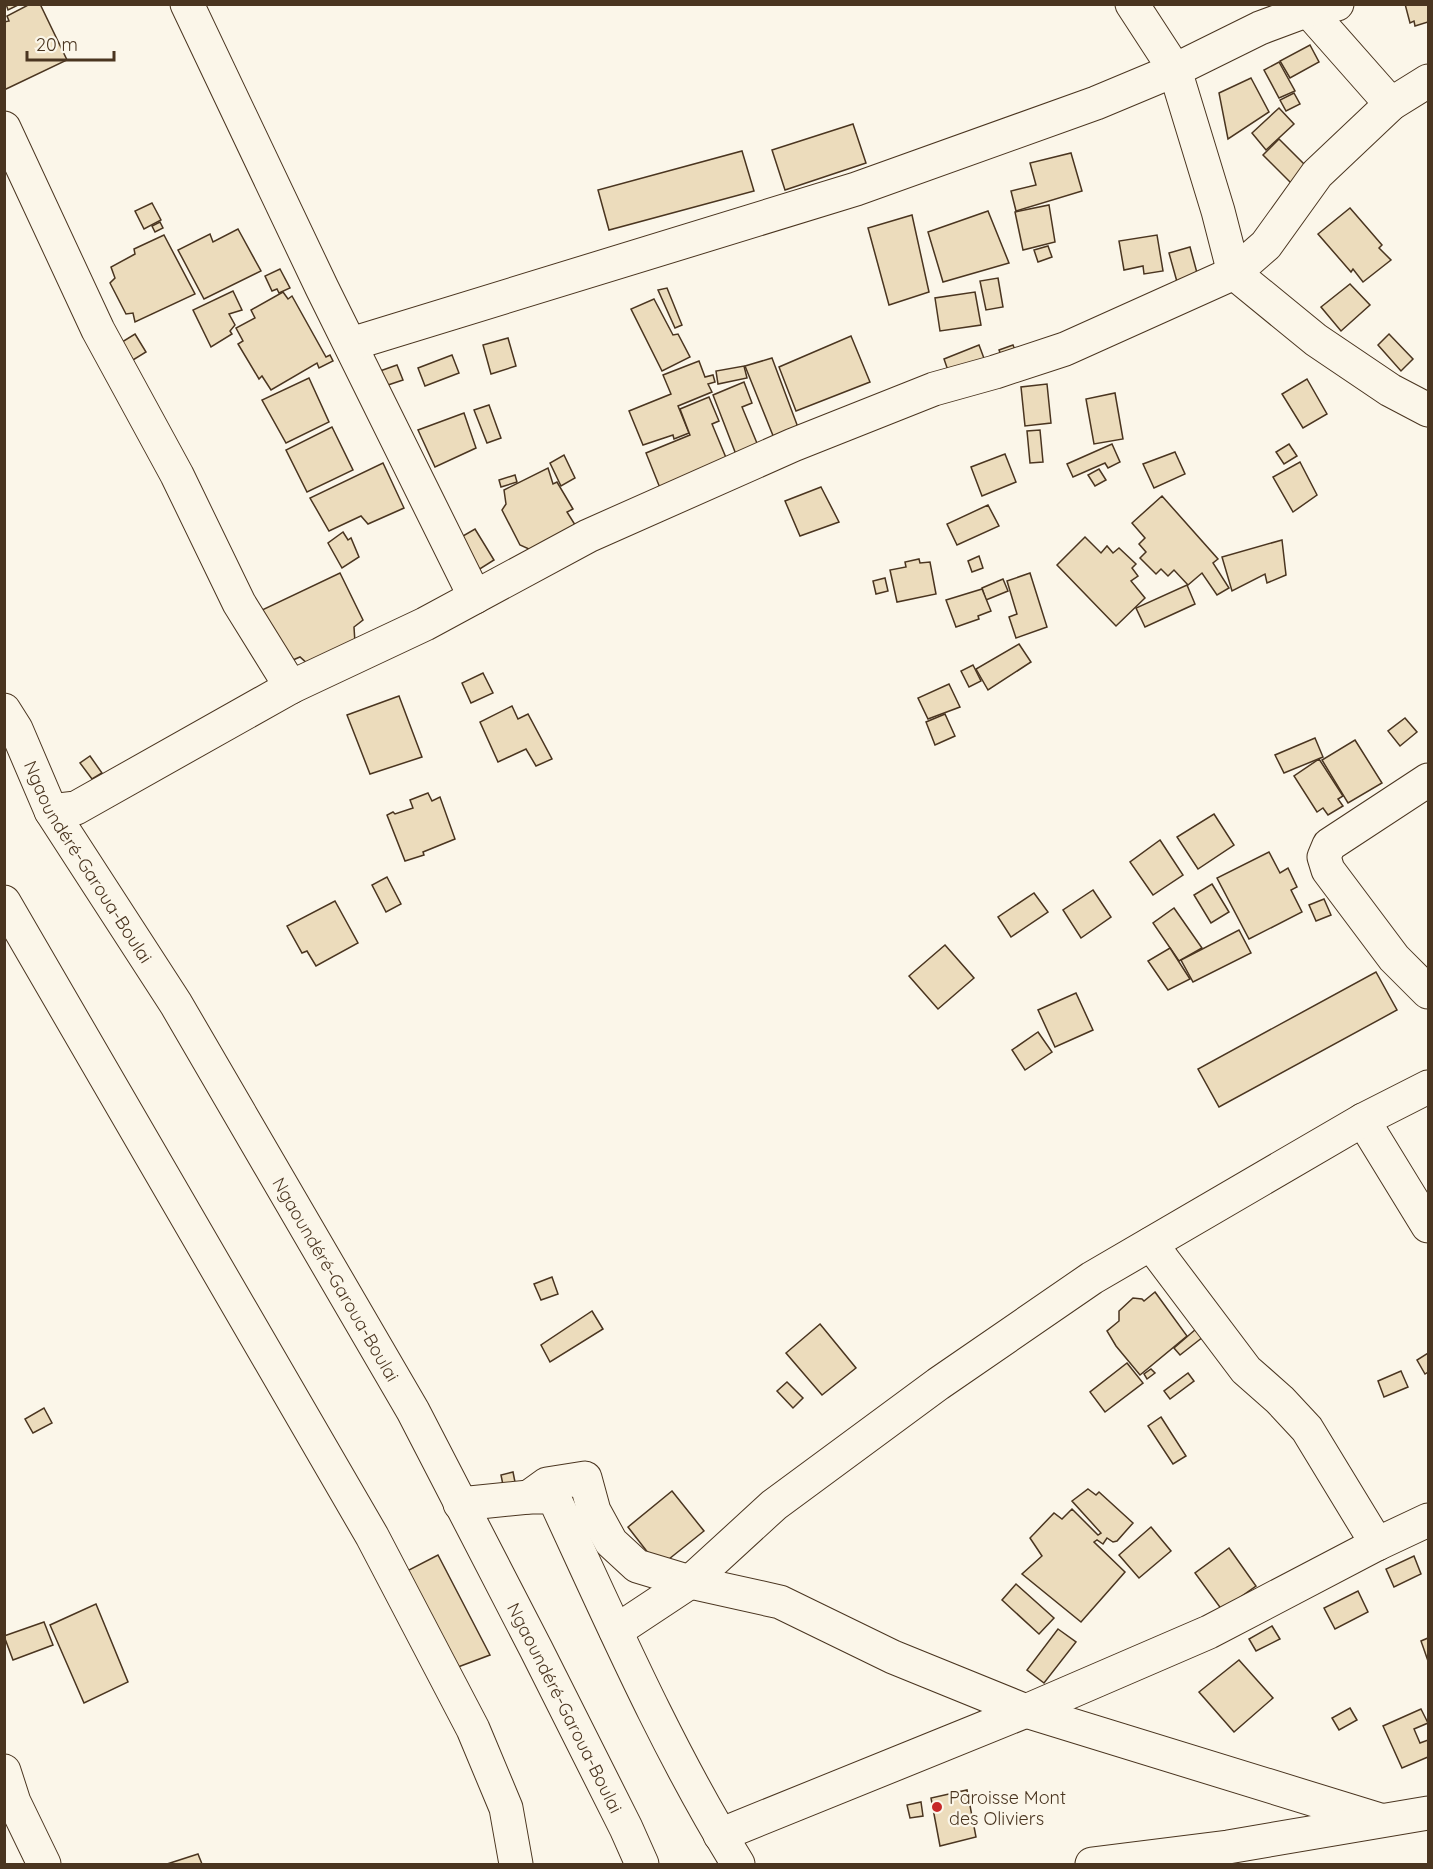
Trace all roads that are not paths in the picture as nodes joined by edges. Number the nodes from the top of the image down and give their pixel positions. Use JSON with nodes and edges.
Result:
{"nodes":[{"id":1,"x":187,"y":4,"type":"edge"},
{"id":2,"x":1132,"y":4,"type":"edge"},
{"id":3,"x":1322,"y":7,"type":"edge"},
{"id":4,"x":1175,"y":70,"type":"junction"},
{"id":5,"x":1428,"y":81,"type":"edge"},
{"id":6,"x":1391,"y":104,"type":"junction"},
{"id":7,"x":4,"y":128,"type":"edge"},
{"id":8,"x":1234,"y":273,"type":"junction"},
{"id":9,"x":351,"y":344,"type":"junction"},
{"id":10,"x":1428,"y":410,"type":"edge"},
{"id":11,"x":475,"y":597,"type":"junction"},
{"id":12,"x":291,"y":687,"type":"junction"},
{"id":13,"x":4,"y":710,"type":"edge"},
{"id":14,"x":1428,"y":780,"type":"edge"},
{"id":15,"x":51,"y":811,"type":"junction"},
{"id":16,"x":4,"y":902,"type":"edge"},
{"id":17,"x":1428,"y":992,"type":"edge"},
{"id":18,"x":1428,"y":1087,"type":"edge"},
{"id":19,"x":1363,"y":1120,"type":"junction"},
{"id":20,"x":1428,"y":1226,"type":"edge"},
{"id":21,"x":1151,"y":1244,"type":"junction"},
{"id":22,"x":530,"y":1497,"type":"junction"},
{"id":23,"x":460,"y":1504,"type":"junction"},
{"id":24,"x":1428,"y":1521,"type":"edge"},
{"id":25,"x":1377,"y":1544,"type":"junction"},
{"id":26,"x":690,"y":1582,"type":"junction"},
{"id":27,"x":616,"y":1631,"type":"junction"},
{"id":28,"x":1026,"y":1711,"type":"junction"},
{"id":29,"x":4,"y":1771,"type":"edge"},
{"id":30,"x":1428,"y":1813,"type":"edge"},
{"id":31,"x":1380,"y":1820,"type":"junction"},
{"id":32,"x":720,"y":1835,"type":"junction"},
{"id":33,"x":44,"y":1864,"type":"edge"},
{"id":34,"x":516,"y":1864,"type":"edge"},
{"id":35,"x":642,"y":1864,"type":"edge"},
{"id":36,"x":738,"y":1864,"type":"edge"},
{"id":37,"x":1092,"y":1864,"type":"edge"}],
"edges":[{"from":1,"to":9,"type":"main road"},
{"from":2,"to":4,"type":"main road"},
{"from":3,"to":4,"type":"main road"},
{"from":3,"to":6,"type":"main road"},
{"from":4,"to":8,"type":"main road"},
{"from":4,"to":9,"type":"main road"},
{"from":5,"to":6,"type":"main road"},
{"from":6,"to":8,"type":"main road"},
{"from":7,"to":12,"type":"main road"},
{"from":8,"to":10,"type":"main road"},
{"from":8,"to":11,"type":"main road"},
{"from":9,"to":11,"type":"main road"},
{"from":11,"to":12,"type":"main road"},
{"from":12,"to":15,"type":"main road"},
{"from":13,"to":15,"type":"main road","name":"Ngaoundéré-Garoua-Boulai"},
{"from":14,"to":17,"type":"main road"},
{"from":15,"to":23,"type":"main road","name":"Ngaoundéré-Garoua-Boulai"},
{"from":16,"to":34,"type":"main road"},
{"from":18,"to":19,"type":"main road"},
{"from":19,"to":20,"type":"main road"},
{"from":19,"to":21,"type":"main road"},
{"from":21,"to":25,"type":"main road"},
{"from":21,"to":26,"type":"main road"},
{"from":22,"to":23,"type":"main road"},
{"from":22,"to":26,"type":"main road"},
{"from":22,"to":27,"type":"main road"},
{"from":23,"to":35,"type":"main road","name":"Ngaoundéré-Garoua-Boulai"},
{"from":24,"to":25,"type":"main road"},
{"from":25,"to":28,"type":"main road"},
{"from":26,"to":27,"type":"main road"},
{"from":26,"to":28,"type":"main road"},
{"from":27,"to":32,"type":"main road"},
{"from":28,"to":31,"type":"main road"},
{"from":28,"to":32,"type":"main road"},
{"from":29,"to":33,"type":"main road"},
{"from":30,"to":31,"type":"main road"},
{"from":31,"to":37,"type":"main road"},
{"from":32,"to":36,"type":"main road"}]}
